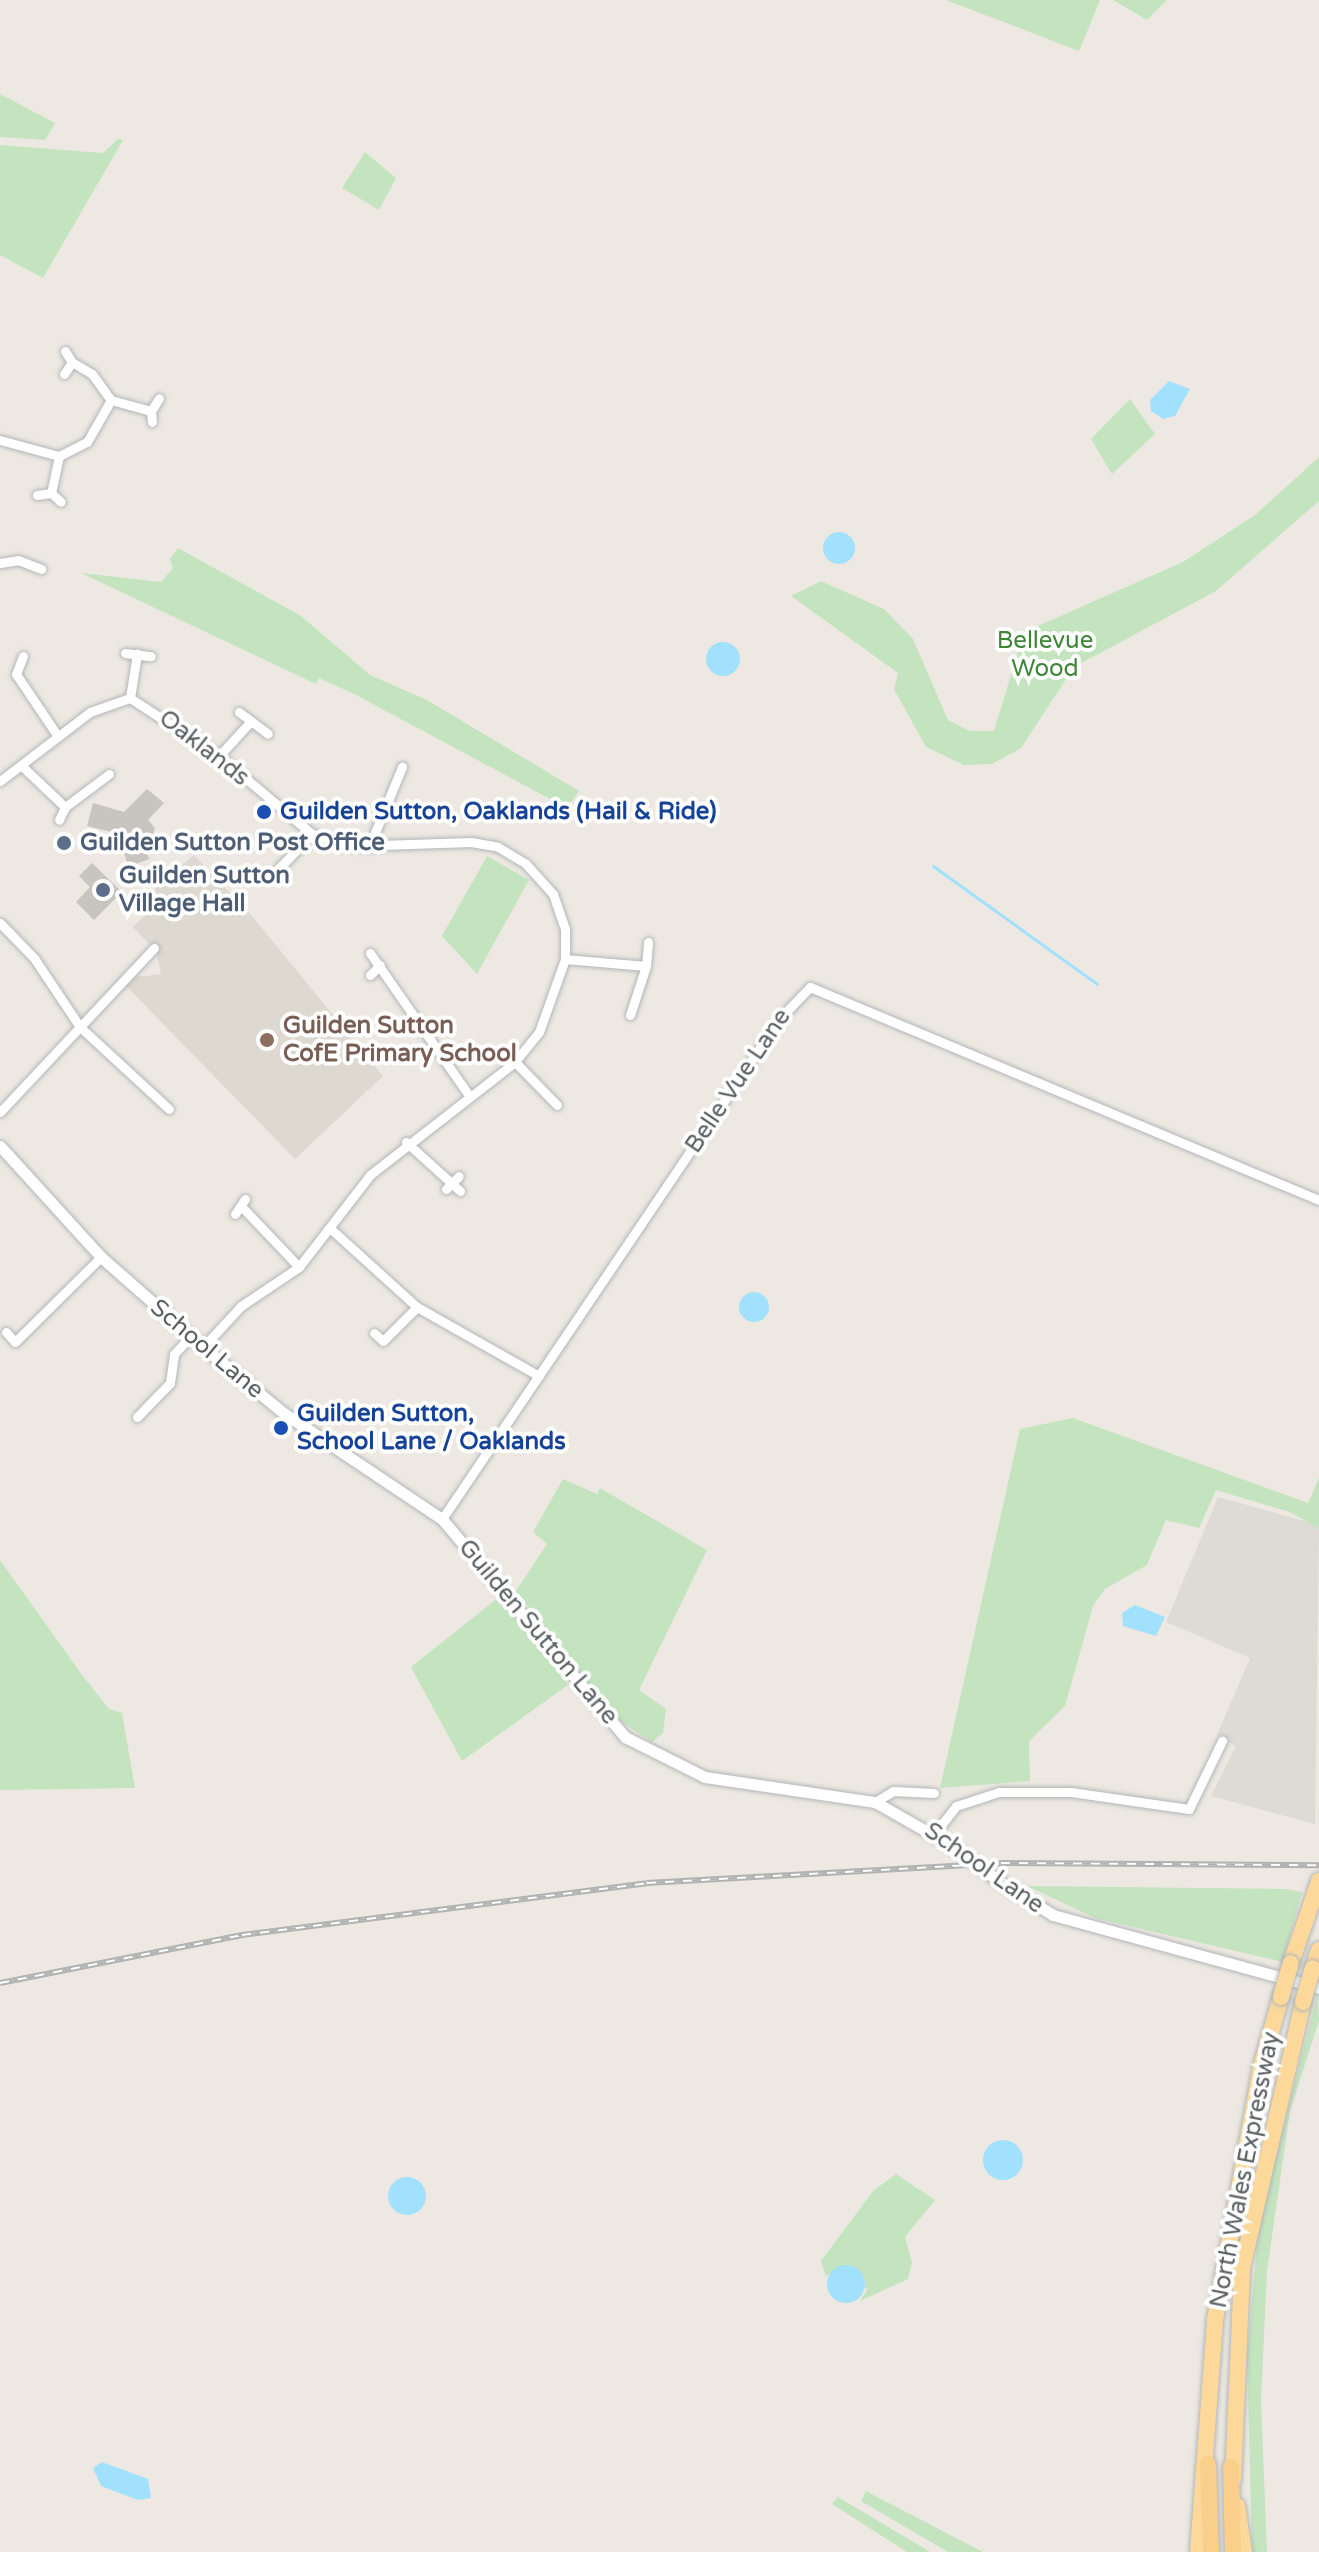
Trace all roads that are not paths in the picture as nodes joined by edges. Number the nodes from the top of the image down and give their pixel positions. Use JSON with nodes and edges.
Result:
{"nodes":[{"id":1,"x":65,"y":351,"type":"dead end"},
{"id":2,"x":72,"y":362,"type":"junction"},
{"id":3,"x":64,"y":374,"type":"dead end"},
{"id":4,"x":159,"y":398,"type":"dead end"},
{"id":5,"x":111,"y":400,"type":"junction"},
{"id":6,"x":151,"y":411,"type":"junction"},
{"id":7,"x":152,"y":422,"type":"dead end"},
{"id":8,"x":0,"y":440,"type":"edge"},
{"id":9,"x":59,"y":456,"type":"junction"},
{"id":10,"x":51,"y":493,"type":"junction"},
{"id":11,"x":37,"y":495,"type":"dead end"},
{"id":12,"x":61,"y":502,"type":"dead end"},
{"id":13,"x":0,"y":563,"type":"edge"},
{"id":14,"x":41,"y":569,"type":"dead end"},
{"id":15,"x":125,"y":653,"type":"dead end"},
{"id":16,"x":137,"y":654,"type":"junction"},
{"id":17,"x":23,"y":656,"type":"dead end"},
{"id":18,"x":151,"y":656,"type":"dead end"},
{"id":19,"x":130,"y":698,"type":"junction"},
{"id":20,"x":239,"y":712,"type":"dead end"},
{"id":21,"x":251,"y":721,"type":"junction"},
{"id":22,"x":268,"y":734,"type":"dead end"},
{"id":23,"x":57,"y":735,"type":"junction"},
{"id":24,"x":219,"y":756,"type":"junction"},
{"id":25,"x":402,"y":767,"type":"dead end"},
{"id":26,"x":24,"y":768,"type":"junction"},
{"id":27,"x":109,"y":774,"type":"dead end"},
{"id":28,"x":0,"y":781,"type":"edge"},
{"id":29,"x":65,"y":807,"type":"junction"},
{"id":30,"x":59,"y":820,"type":"dead end"},
{"id":31,"x":312,"y":834,"type":"junction"},
{"id":32,"x":369,"y":847,"type":"junction"},
{"id":33,"x":278,"y":869,"type":"dead end"},
{"id":34,"x":0,"y":923,"type":"edge"},
{"id":35,"x":648,"y":942,"type":"dead end"},
{"id":36,"x":154,"y":948,"type":"dead end"},
{"id":37,"x":370,"y":953,"type":"dead end"},
{"id":38,"x":565,"y":959,"type":"junction"},
{"id":39,"x":380,"y":965,"type":"junction"},
{"id":40,"x":646,"y":966,"type":"junction"},
{"id":41,"x":370,"y":975,"type":"dead end"},
{"id":42,"x":630,"y":1015,"type":"dead end"},
{"id":43,"x":80,"y":1027,"type":"junction"},
{"id":44,"x":515,"y":1062,"type":"junction"},
{"id":45,"x":468,"y":1094,"type":"junction"},
{"id":46,"x":549,"y":1097,"type":"junction"},
{"id":47,"x":540,"y":1104,"type":"dead end"},
{"id":48,"x":557,"y":1105,"type":"dead end"},
{"id":49,"x":169,"y":1109,"type":"dead end"},
{"id":50,"x":0,"y":1112,"type":"edge"},
{"id":51,"x":406,"y":1142,"type":"junction"},
{"id":52,"x":0,"y":1146,"type":"edge"},
{"id":53,"x":460,"y":1191,"type":"dead end"},
{"id":54,"x":1319,"y":1200,"type":"edge"},
{"id":55,"x":240,"y":1206,"type":"dead end"},
{"id":56,"x":332,"y":1230,"type":"junction"},
{"id":57,"x":101,"y":1257,"type":"junction"},
{"id":58,"x":299,"y":1267,"type":"junction"},
{"id":59,"x":417,"y":1307,"type":"junction"},
{"id":60,"x":6,"y":1332,"type":"dead end"},
{"id":61,"x":374,"y":1333,"type":"dead end"},
{"id":62,"x":191,"y":1336,"type":"junction"},
{"id":63,"x":203,"y":1347,"type":"junction"},
{"id":64,"x":539,"y":1376,"type":"junction"},
{"id":65,"x":147,"y":1390,"type":"dead end"},
{"id":66,"x":155,"y":1397,"type":"junction"},
{"id":67,"x":137,"y":1417,"type":"dead end"},
{"id":68,"x":442,"y":1519,"type":"junction"},
{"id":69,"x":1222,"y":1741,"type":"dead end"},
{"id":70,"x":678,"y":1768,"type":"joint"},
{"id":71,"x":934,"y":1793,"type":"dead end"},
{"id":72,"x":875,"y":1802,"type":"junction"},
{"id":73,"x":935,"y":1833,"type":"junction"},
{"id":74,"x":1319,"y":1882,"type":"edge"},
{"id":75,"x":1319,"y":1950,"type":"edge"},
{"id":76,"x":1319,"y":1988,"type":"edge"},
{"id":77,"x":1208,"y":2464,"type":"junction"},
{"id":78,"x":1231,"y":2467,"type":"junction"},
{"id":79,"x":1198,"y":2552,"type":"edge"},
{"id":80,"x":1211,"y":2552,"type":"edge"},
{"id":81,"x":1233,"y":2552,"type":"edge"},
{"id":82,"x":1244,"y":2552,"type":"edge"}],
"edges":[{"from":1,"to":2,"type":"street"},
{"from":2,"to":3,"type":"street"},
{"from":2,"to":5,"type":"street"},
{"from":4,"to":6,"type":"street"},
{"from":5,"to":6,"type":"street"},
{"from":5,"to":9,"type":"street"},
{"from":6,"to":7,"type":"street"},
{"from":8,"to":9,"type":"street"},
{"from":9,"to":10,"type":"street"},
{"from":10,"to":11,"type":"street"},
{"from":10,"to":12,"type":"street"},
{"from":13,"to":14,"type":"street"},
{"from":15,"to":16,"type":"street"},
{"from":16,"to":18,"type":"street"},
{"from":16,"to":19,"type":"street"},
{"from":17,"to":23,"type":"street"},
{"from":19,"to":23,"type":"street"},
{"from":19,"to":24,"type":"street","name":"Oaklands"},
{"from":20,"to":21,"type":"street"},
{"from":21,"to":22,"type":"street"},
{"from":21,"to":24,"type":"street"},
{"from":23,"to":26,"type":"street"},
{"from":24,"to":31,"type":"street","name":"Oaklands"},
{"from":25,"to":32,"type":"street"},
{"from":26,"to":28,"type":"street"},
{"from":26,"to":29,"type":"street"},
{"from":27,"to":29,"type":"street"},
{"from":29,"to":30,"type":"street"},
{"from":31,"to":32,"type":"street","name":"Oaklands"},
{"from":31,"to":33,"type":"street"},
{"from":32,"to":38,"type":"street","name":"Oaklands"},
{"from":34,"to":43,"type":"street"},
{"from":35,"to":40,"type":"street"},
{"from":36,"to":43,"type":"street"},
{"from":37,"to":39,"type":"street"},
{"from":38,"to":40,"type":"street"},
{"from":38,"to":44,"type":"street","name":"Oaklands"},
{"from":39,"to":41,"type":"street"},
{"from":39,"to":45,"type":"street"},
{"from":40,"to":42,"type":"street"},
{"from":43,"to":49,"type":"street"},
{"from":43,"to":50,"type":"street"},
{"from":44,"to":45,"type":"street","name":"Oaklands"},
{"from":44,"to":46,"type":"street"},
{"from":45,"to":51,"type":"street","name":"Oaklands"},
{"from":46,"to":47,"type":"street"},
{"from":46,"to":48,"type":"street"},
{"from":51,"to":53,"type":"street"},
{"from":51,"to":56,"type":"street","name":"Oaklands"},
{"from":52,"to":57,"type":"street","name":"School Lane"},
{"from":54,"to":64,"type":"street","name":"Belle Vue Lane"},
{"from":55,"to":58,"type":"street"},
{"from":56,"to":58,"type":"street","name":"Oaklands"},
{"from":56,"to":59,"type":"street"},
{"from":57,"to":60,"type":"street"},
{"from":57,"to":62,"type":"street","name":"School Lane"},
{"from":58,"to":63,"type":"street","name":"Oaklands"},
{"from":59,"to":61,"type":"street"},
{"from":59,"to":64,"type":"street"},
{"from":62,"to":63,"type":"street","name":"School Lane"},
{"from":62,"to":66,"type":"street"},
{"from":63,"to":68,"type":"street","name":"School Lane"},
{"from":64,"to":68,"type":"street","name":"Belle Vue Lane"},
{"from":65,"to":66,"type":"street"},
{"from":66,"to":67,"type":"street"},
{"from":68,"to":70,"type":"street","name":"Guilden Sutton Lane"},
{"from":69,"to":73,"type":"street"},
{"from":70,"to":72,"type":"street","name":"School Lane"},
{"from":71,"to":72,"type":"street","name":"School Lane"},
{"from":72,"to":73,"type":"street","name":"School Lane"},
{"from":73,"to":76,"type":"street","name":"School Lane","bridge":true},
{"from":74,"to":77,"type":"highway","name":"North Wales Expressway","bridge":true},
{"from":75,"to":78,"type":"highway","name":"North Wales Expressway","bridge":true},
{"from":77,"to":79,"type":"highway","name":"North Wales Expressway"},
{"from":77,"to":80,"type":"highway"},
{"from":78,"to":81,"type":"highway"},
{"from":78,"to":82,"type":"highway","name":"North Wales Expressway"}]}
